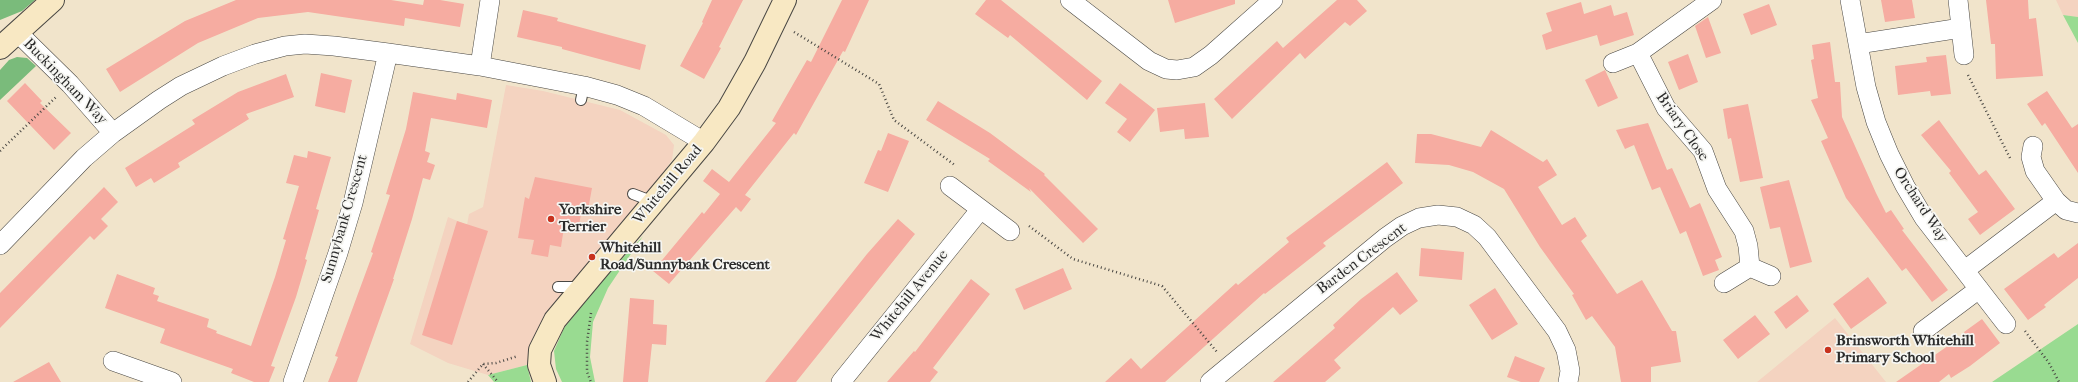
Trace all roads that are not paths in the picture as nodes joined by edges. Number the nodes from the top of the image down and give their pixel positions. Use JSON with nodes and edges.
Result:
{"nodes":[{"id":1,"x":53,"y":0,"type":"edge"},
{"id":2,"x":490,"y":0,"type":"edge"},
{"id":3,"x":785,"y":0,"type":"edge"},
{"id":4,"x":1070,"y":0,"type":"edge"},
{"id":5,"x":1273,"y":0,"type":"edge"},
{"id":6,"x":1712,"y":0,"type":"edge"},
{"id":7,"x":1850,"y":0,"type":"edge"},
{"id":8,"x":1958,"y":0,"type":"edge"},
{"id":9,"x":1961,"y":28,"type":"junction"},
{"id":10,"x":17,"y":32,"type":"junction"},
{"id":11,"x":1858,"y":44,"type":"junction"},
{"id":12,"x":0,"y":48,"type":"edge"},
{"id":13,"x":388,"y":53,"type":"junction"},
{"id":14,"x":1638,"y":53,"type":"junction"},
{"id":15,"x":1964,"y":55,"type":"road end"},
{"id":16,"x":1613,"y":63,"type":"dead end"},
{"id":17,"x":480,"y":66,"type":"junction"},
{"id":18,"x":113,"y":133,"type":"junction"},
{"id":19,"x":704,"y":142,"type":"junction"},
{"id":20,"x":2033,"y":146,"type":"dead end"},
{"id":21,"x":950,"y":186,"type":"road end"},
{"id":22,"x":633,"y":194,"type":"dead end"},
{"id":23,"x":2056,"y":201,"type":"junction"},
{"id":24,"x":654,"y":202,"type":"junction"},
{"id":25,"x":980,"y":210,"type":"junction"},
{"id":26,"x":2078,"y":213,"type":"edge"},
{"id":27,"x":1010,"y":231,"type":"road end"},
{"id":28,"x":0,"y":245,"type":"edge"},
{"id":29,"x":1750,"y":267,"type":"junction"},
{"id":30,"x":1964,"y":270,"type":"junction"},
{"id":31,"x":1771,"y":276,"type":"dead end"},
{"id":32,"x":1724,"y":283,"type":"dead end"},
{"id":33,"x":558,"y":287,"type":"dead end"},
{"id":34,"x":581,"y":288,"type":"junction"},
{"id":35,"x":1979,"y":289,"type":"junction"},
{"id":36,"x":2006,"y":324,"type":"road end"},
{"id":37,"x":1923,"y":331,"type":"dead end"},
{"id":38,"x":113,"y":361,"type":"dead end"},
{"id":39,"x":172,"y":382,"type":"edge"},
{"id":40,"x":293,"y":382,"type":"edge"},
{"id":41,"x":545,"y":382,"type":"edge"},
{"id":42,"x":841,"y":382,"type":"edge"},
{"id":43,"x":1210,"y":382,"type":"edge"},
{"id":44,"x":1568,"y":382,"type":"edge"}],
"edges":[{"from":1,"to":10,"type":"street"},
{"from":2,"to":17,"type":"street"},
{"from":3,"to":19,"type":"street","name":"Whitehill Road"},
{"from":4,"to":5,"type":"street"},
{"from":6,"to":14,"type":"street"},
{"from":7,"to":11,"type":"street","name":"Orchard Way"},
{"from":8,"to":9,"type":"street"},
{"from":9,"to":11,"type":"street"},
{"from":9,"to":15,"type":"street"},
{"from":10,"to":12,"type":"street"},
{"from":10,"to":18,"type":"street","name":"Buckingham Way"},
{"from":11,"to":30,"type":"street","name":"Orchard Way"},
{"from":13,"to":17,"type":"street"},
{"from":13,"to":18,"type":"street"},
{"from":13,"to":40,"type":"street","name":"Sunnybank Crescent"},
{"from":14,"to":16,"type":"street"},
{"from":14,"to":29,"type":"street","name":"Briary Close"},
{"from":17,"to":19,"type":"street"},
{"from":18,"to":28,"type":"street"},
{"from":19,"to":24,"type":"street","name":"Whitehill Road"},
{"from":20,"to":23,"type":"street"},
{"from":21,"to":25,"type":"street"},
{"from":22,"to":24,"type":"lane"},
{"from":23,"to":26,"type":"street"},
{"from":23,"to":30,"type":"street"},
{"from":24,"to":34,"type":"street","name":"Whitehill Road"},
{"from":25,"to":27,"type":"street"},
{"from":25,"to":42,"type":"street","name":"Whitehill Avenue"},
{"from":29,"to":31,"type":"street"},
{"from":29,"to":32,"type":"street"},
{"from":30,"to":35,"type":"street","name":"Orchard Way"},
{"from":33,"to":34,"type":"lane"},
{"from":34,"to":41,"type":"street","name":"Whitehill Road"},
{"from":35,"to":36,"type":"street","name":"Orchard Way"},
{"from":35,"to":37,"type":"street"},
{"from":38,"to":39,"type":"street"},
{"from":43,"to":44,"type":"street","name":"Barden Crescent"}]}
